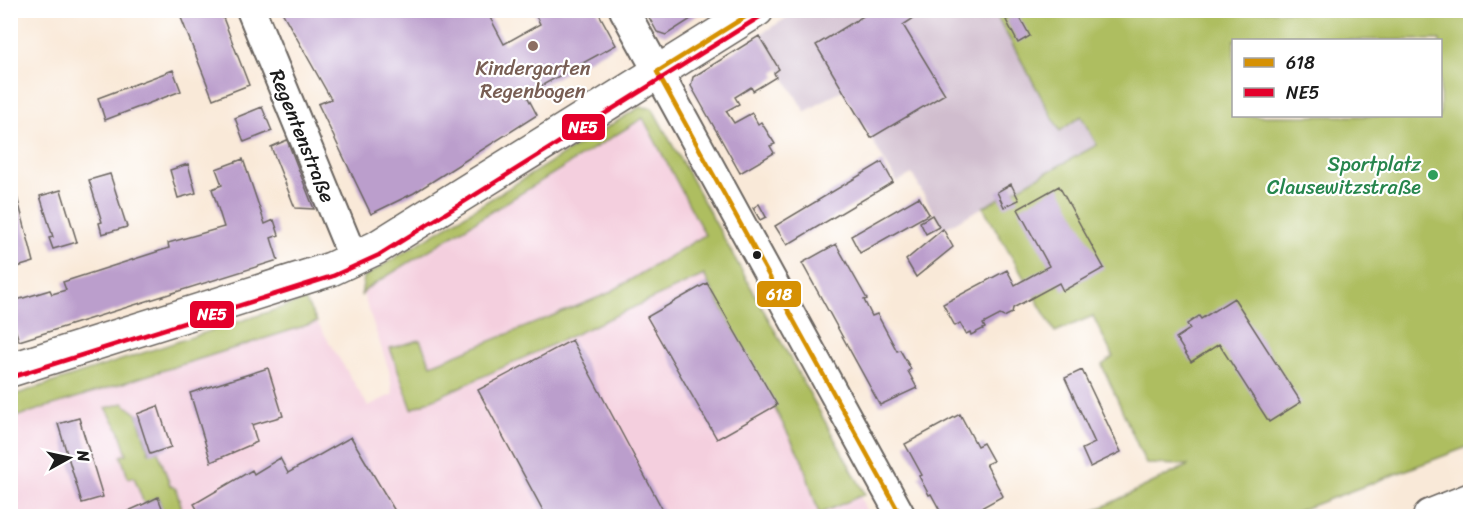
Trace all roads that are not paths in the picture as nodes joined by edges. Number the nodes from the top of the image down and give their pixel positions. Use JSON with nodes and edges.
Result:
{"nodes":[{"id":1,"x":251,"y":10,"type":"edge"},
{"id":2,"x":624,"y":10,"type":"edge"},
{"id":3,"x":757,"y":10,"type":"edge"},
{"id":4,"x":657,"y":72,"type":"junction"},
{"id":5,"x":354,"y":260,"type":"junction"},
{"id":6,"x":10,"y":370,"type":"edge"},
{"id":7,"x":1470,"y":500,"type":"edge"},
{"id":8,"x":901,"y":516,"type":"edge"},
{"id":9,"x":1430,"y":516,"type":"edge"}],
"edges":[{"from":1,"to":5,"type":"street","name":"Regentenstraße"},
{"from":2,"to":4,"type":"street"},
{"from":3,"to":4,"type":"main road"},
{"from":4,"to":5,"type":"main road"},
{"from":4,"to":8,"type":"street"},
{"from":5,"to":6,"type":"main road"},
{"from":7,"to":9,"type":"main road"}]}
